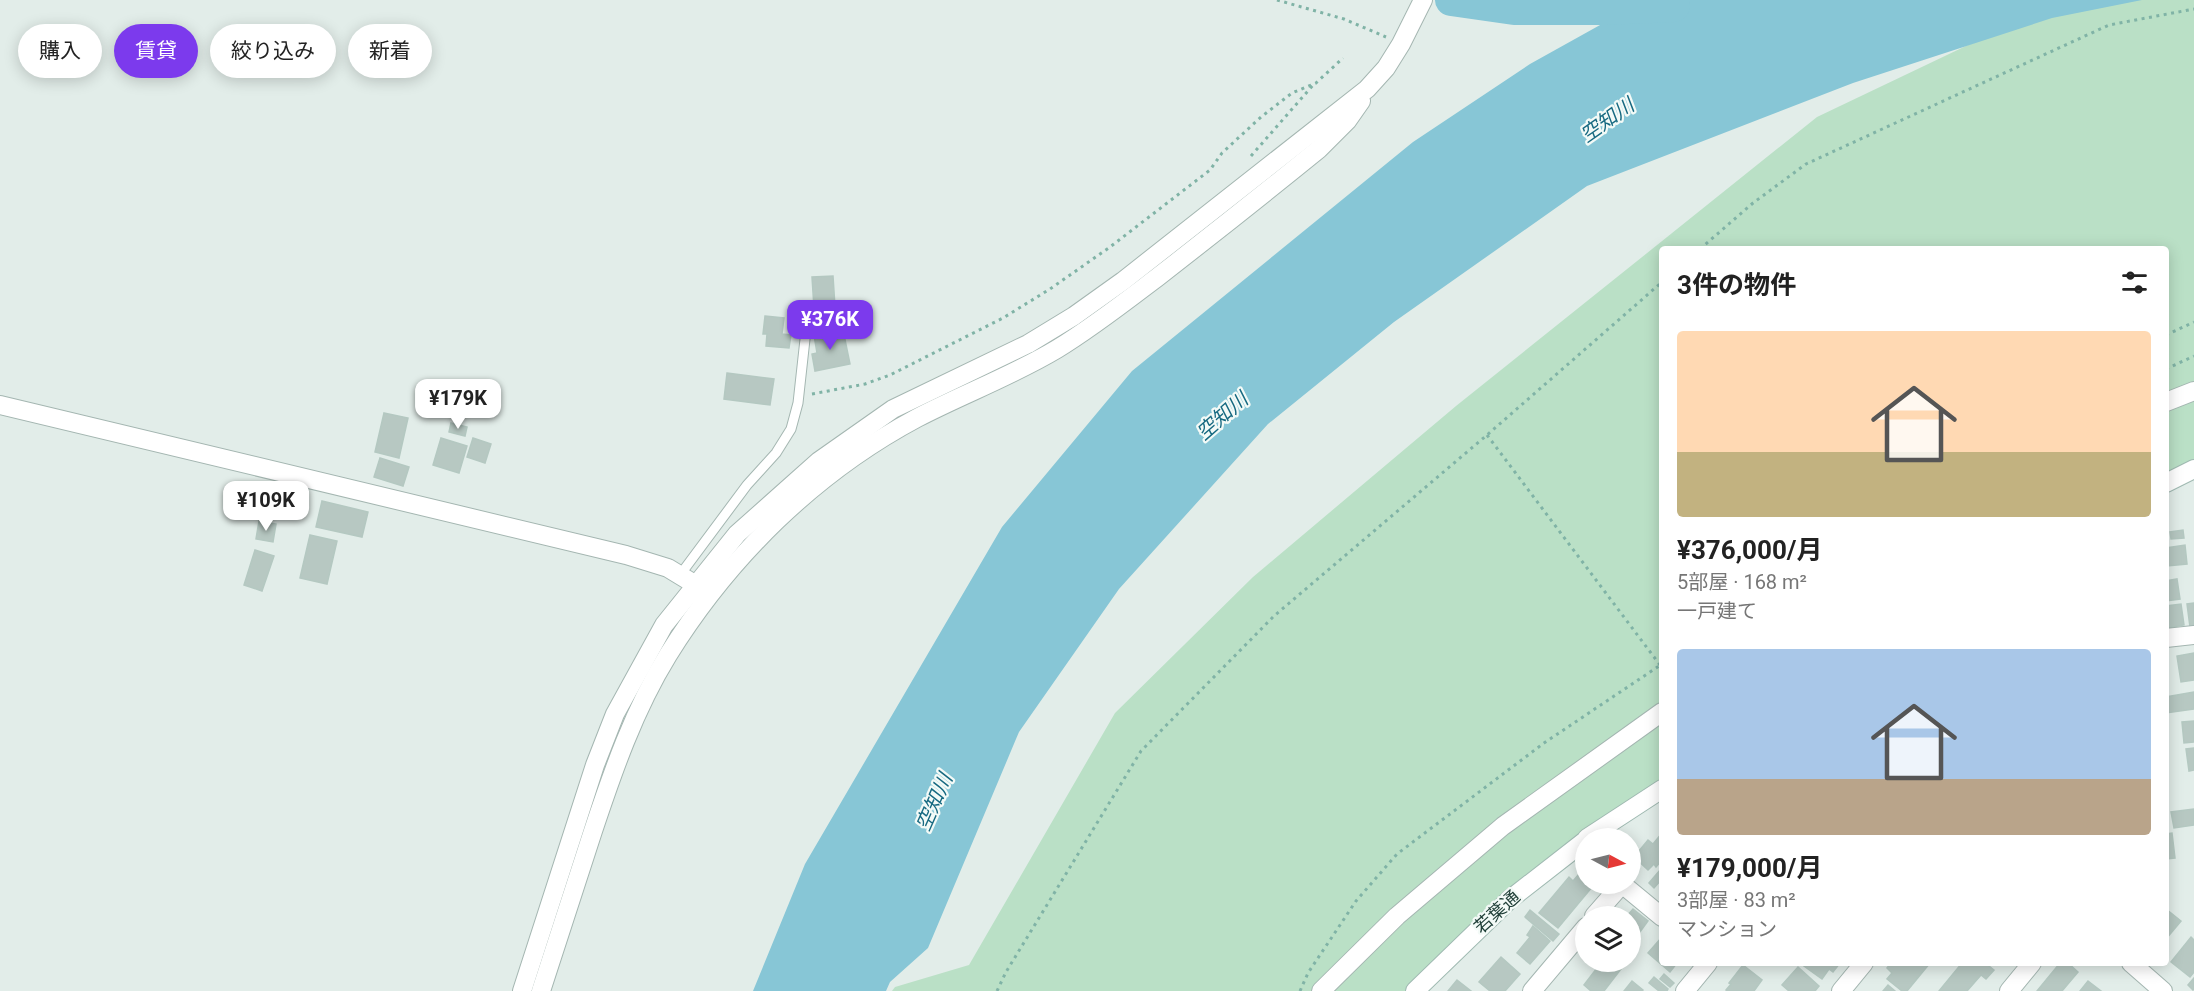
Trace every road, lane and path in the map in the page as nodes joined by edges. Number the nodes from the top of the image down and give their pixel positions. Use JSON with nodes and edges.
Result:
{"nodes":[{"id":1,"x":1277,"y":0,"type":"edge"},
{"id":2,"x":1423,"y":0,"type":"edge"},
{"id":3,"x":2194,"y":9,"type":"edge"},
{"id":4,"x":1401,"y":44,"type":"junction"},
{"id":5,"x":1343,"y":58,"type":"dead end"},
{"id":6,"x":1316,"y":83,"type":"junction"},
{"id":7,"x":1367,"y":89,"type":"junction"},
{"id":8,"x":1251,"y":156,"type":"dead end"},
{"id":9,"x":1703,"y":246,"type":"edge"},
{"id":10,"x":1659,"y":285,"type":"edge"},
{"id":11,"x":808,"y":312,"type":"dead end"},
{"id":12,"x":2194,"y":322,"type":"edge"},
{"id":13,"x":2169,"y":334,"type":"edge"},
{"id":14,"x":2194,"y":356,"type":"edge"},
{"id":15,"x":2169,"y":368,"type":"edge"},
{"id":16,"x":2194,"y":391,"type":"edge"},
{"id":17,"x":798,"y":397,"type":"junction"},
{"id":18,"x":2169,"y":401,"type":"edge"},
{"id":19,"x":0,"y":405,"type":"edge"},
{"id":20,"x":1487,"y":435,"type":"junction"},
{"id":21,"x":2194,"y":469,"type":"edge"},
{"id":22,"x":2169,"y":482,"type":"edge"},
{"id":23,"x":680,"y":575,"type":"junction"},
{"id":24,"x":696,"y":585,"type":"junction"},
{"id":25,"x":2194,"y":635,"type":"edge"},
{"id":26,"x":2169,"y":638,"type":"edge"},
{"id":27,"x":1659,"y":661,"type":"edge"},
{"id":28,"x":1659,"y":665,"type":"edge"},
{"id":29,"x":1659,"y":714,"type":"edge"},
{"id":30,"x":1659,"y":791,"type":"edge"},
{"id":31,"x":1605,"y":828,"type":"edge"},
{"id":32,"x":1575,"y":850,"type":"edge"},
{"id":33,"x":1613,"y":894,"type":"edge"},
{"id":34,"x":1634,"y":894,"type":"edge"},
{"id":35,"x":1603,"y":906,"type":"edge"},
{"id":36,"x":1659,"y":915,"type":"edge"},
{"id":37,"x":1575,"y":940,"type":"edge"},
{"id":38,"x":1706,"y":966,"type":"edge"},
{"id":39,"x":1862,"y":966,"type":"edge"},
{"id":40,"x":2030,"y":966,"type":"edge"},
{"id":41,"x":2134,"y":966,"type":"edge"},
{"id":42,"x":522,"y":991,"type":"edge"},
{"id":43,"x":541,"y":991,"type":"edge"},
{"id":44,"x":997,"y":991,"type":"edge"},
{"id":45,"x":1300,"y":991,"type":"edge"},
{"id":46,"x":1321,"y":991,"type":"edge"},
{"id":47,"x":1415,"y":991,"type":"edge"},
{"id":48,"x":1532,"y":991,"type":"edge"},
{"id":49,"x":1685,"y":991,"type":"edge"},
{"id":50,"x":1841,"y":991,"type":"edge"},
{"id":51,"x":2009,"y":991,"type":"edge"},
{"id":52,"x":2163,"y":991,"type":"edge"}],
"edges":[{"from":1,"to":4,"type":"path"},
{"from":2,"to":4,"type":"street"},
{"from":3,"to":9,"type":"path"},
{"from":4,"to":7,"type":"street"},
{"from":5,"to":6,"type":"path"},
{"from":6,"to":8,"type":"path"},
{"from":6,"to":17,"type":"path"},
{"from":7,"to":24,"type":"street"},
{"from":7,"to":43,"type":"street"},
{"from":10,"to":20,"type":"path"},
{"from":11,"to":17,"type":"lane"},
{"from":12,"to":13,"type":"path"},
{"from":14,"to":15,"type":"path"},
{"from":16,"to":18,"type":"street"},
{"from":17,"to":23,"type":"lane"},
{"from":19,"to":23,"type":"street"},
{"from":20,"to":27,"type":"path"},
{"from":20,"to":44,"type":"path"},
{"from":21,"to":22,"type":"street"},
{"from":23,"to":24,"type":"street"},
{"from":24,"to":42,"type":"street"},
{"from":25,"to":26,"type":"street"},
{"from":28,"to":45,"type":"path"},
{"from":29,"to":46,"type":"street"},
{"from":30,"to":31,"type":"street","name":"若葉通"},
{"from":32,"to":47,"type":"street","name":"若葉通"},
{"from":33,"to":35,"type":"street"},
{"from":34,"to":36,"type":"street"},
{"from":37,"to":48,"type":"street"},
{"from":38,"to":49,"type":"street"},
{"from":39,"to":50,"type":"street"},
{"from":40,"to":51,"type":"street"},
{"from":41,"to":52,"type":"street"}]}
